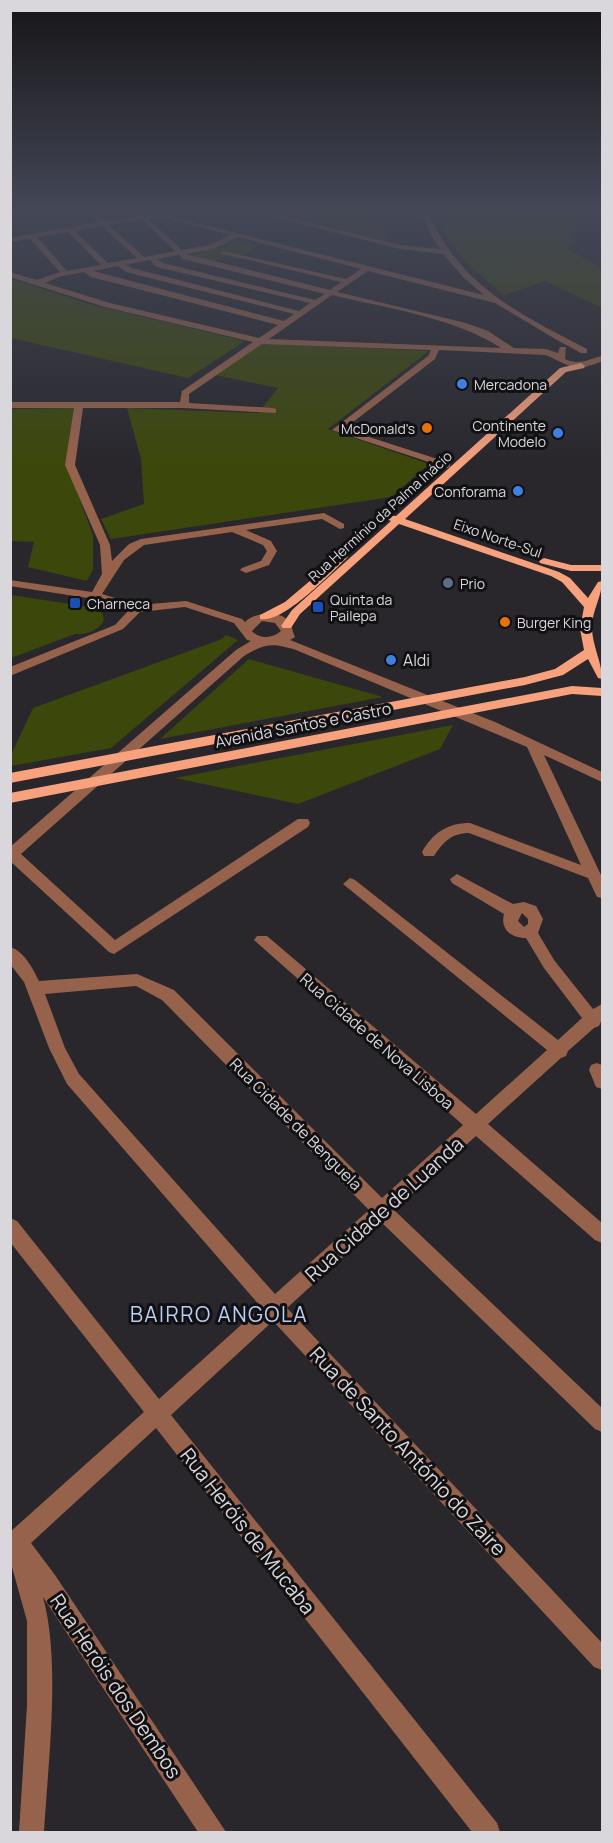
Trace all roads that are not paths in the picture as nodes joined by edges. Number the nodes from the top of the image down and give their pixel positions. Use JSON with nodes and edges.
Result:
{"nodes":[{"id":1,"x":72,"y":294,"type":"edge"},
{"id":2,"x":157,"y":294,"type":"edge"},
{"id":3,"x":224,"y":294,"type":"edge"},
{"id":4,"x":281,"y":294,"type":"edge"},
{"id":5,"x":326,"y":294,"type":"edge"},
{"id":6,"x":337,"y":294,"type":"edge"},
{"id":7,"x":470,"y":294,"type":"edge"},
{"id":8,"x":490,"y":294,"type":"edge"},
{"id":9,"x":498,"y":301,"type":"junction"},
{"id":10,"x":314,"y":302,"type":"junction"},
{"id":11,"x":299,"y":313,"type":"junction"},
{"id":12,"x":284,"y":324,"type":"junction"},
{"id":13,"x":558,"y":338,"type":"junction"},
{"id":14,"x":259,"y":341,"type":"junction"},
{"id":15,"x":436,"y":348,"type":"junction"},
{"id":16,"x":512,"y":351,"type":"junction"},
{"id":17,"x":586,"y":352,"type":"junction"},
{"id":18,"x":603,"y":353,"type":"edge"},
{"id":19,"x":560,"y":357,"type":"junction"},
{"id":20,"x":603,"y":358,"type":"edge"},
{"id":21,"x":593,"y":363,"type":"junction"},
{"id":22,"x":581,"y":366,"type":"junction"},
{"id":23,"x":79,"y":404,"type":"junction"},
{"id":24,"x":10,"y":405,"type":"edge"},
{"id":25,"x":184,"y":405,"type":"junction"},
{"id":26,"x":273,"y":411,"type":"dead end"},
{"id":27,"x":447,"y":465,"type":"junction"},
{"id":28,"x":396,"y":515,"type":"junction"},
{"id":29,"x":340,"y":526,"type":"dead end"},
{"id":30,"x":234,"y":529,"type":"junction"},
{"id":31,"x":603,"y":568,"type":"edge"},
{"id":32,"x":246,"y":570,"type":"dead end"},
{"id":33,"x":106,"y":574,"type":"junction"},
{"id":34,"x":10,"y":583,"type":"edge"},
{"id":35,"x":603,"y":584,"type":"edge"},
{"id":36,"x":96,"y":596,"type":"junction"},
{"id":37,"x":588,"y":605,"type":"junction"},
{"id":38,"x":137,"y":609,"type":"junction"},
{"id":39,"x":228,"y":616,"type":"junction"},
{"id":40,"x":261,"y":618,"type":"junction"},
{"id":41,"x":287,"y":628,"type":"junction"},
{"id":42,"x":248,"y":632,"type":"junction"},
{"id":43,"x":271,"y":641,"type":"junction"},
{"id":44,"x":300,"y":647,"type":"junction"},
{"id":45,"x":590,"y":652,"type":"junction"},
{"id":46,"x":240,"y":653,"type":"junction"},
{"id":47,"x":10,"y":672,"type":"edge"},
{"id":48,"x":603,"y":675,"type":"edge"},
{"id":49,"x":603,"y":692,"type":"edge"},
{"id":50,"x":533,"y":746,"type":"junction"},
{"id":51,"x":603,"y":777,"type":"edge"},
{"id":52,"x":10,"y":778,"type":"edge"},
{"id":53,"x":10,"y":798,"type":"edge"},
{"id":54,"x":303,"y":823,"type":"dead end"},
{"id":55,"x":429,"y":852,"type":"dead end"},
{"id":56,"x":11,"y":855,"type":"edge"},
{"id":57,"x":594,"y":875,"type":"junction"},
{"id":58,"x":457,"y":879,"type":"dead end"},
{"id":59,"x":351,"y":884,"type":"dead end"},
{"id":60,"x":603,"y":893,"type":"edge"},
{"id":61,"x":262,"y":940,"type":"dead end"},
{"id":62,"x":10,"y":953,"type":"edge"},
{"id":63,"x":34,"y":988,"type":"junction"},
{"id":64,"x":599,"y":1017,"type":"edge"},
{"id":65,"x":560,"y":1051,"type":"junction"},
{"id":66,"x":475,"y":1126,"type":"junction"},
{"id":67,"x":382,"y":1211,"type":"junction"},
{"id":68,"x":10,"y":1227,"type":"edge"},
{"id":69,"x":603,"y":1234,"type":"edge"},
{"id":70,"x":274,"y":1308,"type":"junction"},
{"id":71,"x":156,"y":1415,"type":"junction"},
{"id":72,"x":603,"y":1422,"type":"edge"},
{"id":73,"x":13,"y":1538,"type":"edge"},
{"id":74,"x":603,"y":1659,"type":"edge"},
{"id":75,"x":31,"y":1833,"type":"edge"},
{"id":76,"x":213,"y":1833,"type":"edge"},
{"id":77,"x":488,"y":1833,"type":"edge"}],
"edges":[{"from":1,"to":14,"type":"street"},
{"from":2,"to":12,"type":"street"},
{"from":3,"to":11,"type":"street"},
{"from":4,"to":10,"type":"street"},
{"from":5,"to":10,"type":"street"},
{"from":6,"to":16,"type":"street"},
{"from":7,"to":9,"type":"street"},
{"from":8,"to":9,"type":"street"},
{"from":9,"to":13,"type":"street"},
{"from":10,"to":11,"type":"street"},
{"from":11,"to":12,"type":"street"},
{"from":12,"to":14,"type":"street"},
{"from":13,"to":17,"type":"street"},
{"from":13,"to":19,"type":"street"},
{"from":14,"to":15,"type":"street"},
{"from":14,"to":25,"type":"street"},
{"from":15,"to":16,"type":"street"},
{"from":15,"to":27,"type":"street"},
{"from":16,"to":19,"type":"street"},
{"from":17,"to":18,"type":"street"},
{"from":17,"to":19,"type":"street"},
{"from":17,"to":21,"type":"street"},
{"from":19,"to":22,"type":"street"},
{"from":19,"to":27,"type":"main road","name":"Rua Hermínio da Palma Inácio"},
{"from":20,"to":21,"type":"street"},
{"from":21,"to":22,"type":"street"},
{"from":22,"to":28,"type":"main road","name":"Rua Hermínio da Palma Inácio"},
{"from":23,"to":24,"type":"street"},
{"from":23,"to":25,"type":"street"},
{"from":23,"to":33,"type":"street"},
{"from":25,"to":26,"type":"street"},
{"from":27,"to":28,"type":"main road","name":"Rua Hermínio da Palma Inácio"},
{"from":28,"to":31,"type":"main road","name":"Eixo Norte-Sul"},
{"from":28,"to":37,"type":"main road","name":"Eixo Norte-Sul"},
{"from":28,"to":40,"type":"main road","name":"Rua Hermínio da Palma Inácio"},
{"from":28,"to":41,"type":"main road","name":"Rua Hermínio da Palma Inácio"},
{"from":29,"to":30,"type":"street"},
{"from":30,"to":32,"type":"street"},
{"from":30,"to":33,"type":"street"},
{"from":33,"to":36,"type":"street"},
{"from":34,"to":36,"type":"street"},
{"from":35,"to":37,"type":"main road"},
{"from":36,"to":38,"type":"street"},
{"from":37,"to":45,"type":"main road"},
{"from":38,"to":39,"type":"street"},
{"from":38,"to":47,"type":"street"},
{"from":39,"to":40,"type":"street"},
{"from":39,"to":42,"type":"street"},
{"from":40,"to":41,"type":"street"},
{"from":40,"to":42,"type":"street"},
{"from":41,"to":43,"type":"street"},
{"from":41,"to":44,"type":"street"},
{"from":42,"to":43,"type":"street"},
{"from":42,"to":46,"type":"street"},
{"from":43,"to":44,"type":"street"},
{"from":43,"to":46,"type":"street"},
{"from":44,"to":50,"type":"street"},
{"from":45,"to":48,"type":"main road"},
{"from":45,"to":52,"type":"main road","name":"Avenida Santos e Castro"},
{"from":46,"to":56,"type":"street"},
{"from":49,"to":53,"type":"main road","name":"Avenida Santos e Castro"},
{"from":50,"to":51,"type":"street"},
{"from":50,"to":57,"type":"street"},
{"from":54,"to":56,"type":"street"},
{"from":55,"to":57,"type":"street"},
{"from":57,"to":60,"type":"street"},
{"from":58,"to":64,"type":"street"},
{"from":59,"to":65,"type":"street"},
{"from":61,"to":66,"type":"street","name":"Rua Cidade de Nova Lisboa"},
{"from":62,"to":63,"type":"street","name":"Rua de Santo António do Zaire"},
{"from":63,"to":67,"type":"street","name":"Rua Cidade de Benguela"},
{"from":63,"to":70,"type":"street","name":"Rua de Santo António do Zaire"},
{"from":64,"to":65,"type":"street","name":"Rua Cidade de Luanda"},
{"from":65,"to":66,"type":"street","name":"Rua Cidade de Luanda"},
{"from":66,"to":67,"type":"street","name":"Rua Cidade de Luanda"},
{"from":66,"to":69,"type":"street","name":"Rua Cidade de Nova Lisboa"},
{"from":67,"to":70,"type":"street","name":"Rua Cidade de Luanda"},
{"from":67,"to":72,"type":"street","name":"Rua Cidade de Benguela"},
{"from":68,"to":71,"type":"street","name":"Rua Heróis de Mucaba"},
{"from":70,"to":71,"type":"street","name":"Rua Cidade de Luanda"},
{"from":70,"to":74,"type":"street","name":"Rua de Santo António do Zaire"},
{"from":71,"to":73,"type":"street","name":"Rua Cidade de Luanda"},
{"from":71,"to":77,"type":"street","name":"Rua Heróis de Mucaba"},
{"from":73,"to":75,"type":"street"},
{"from":73,"to":76,"type":"street","name":"Rua Heróis dos Dembos"}]}
